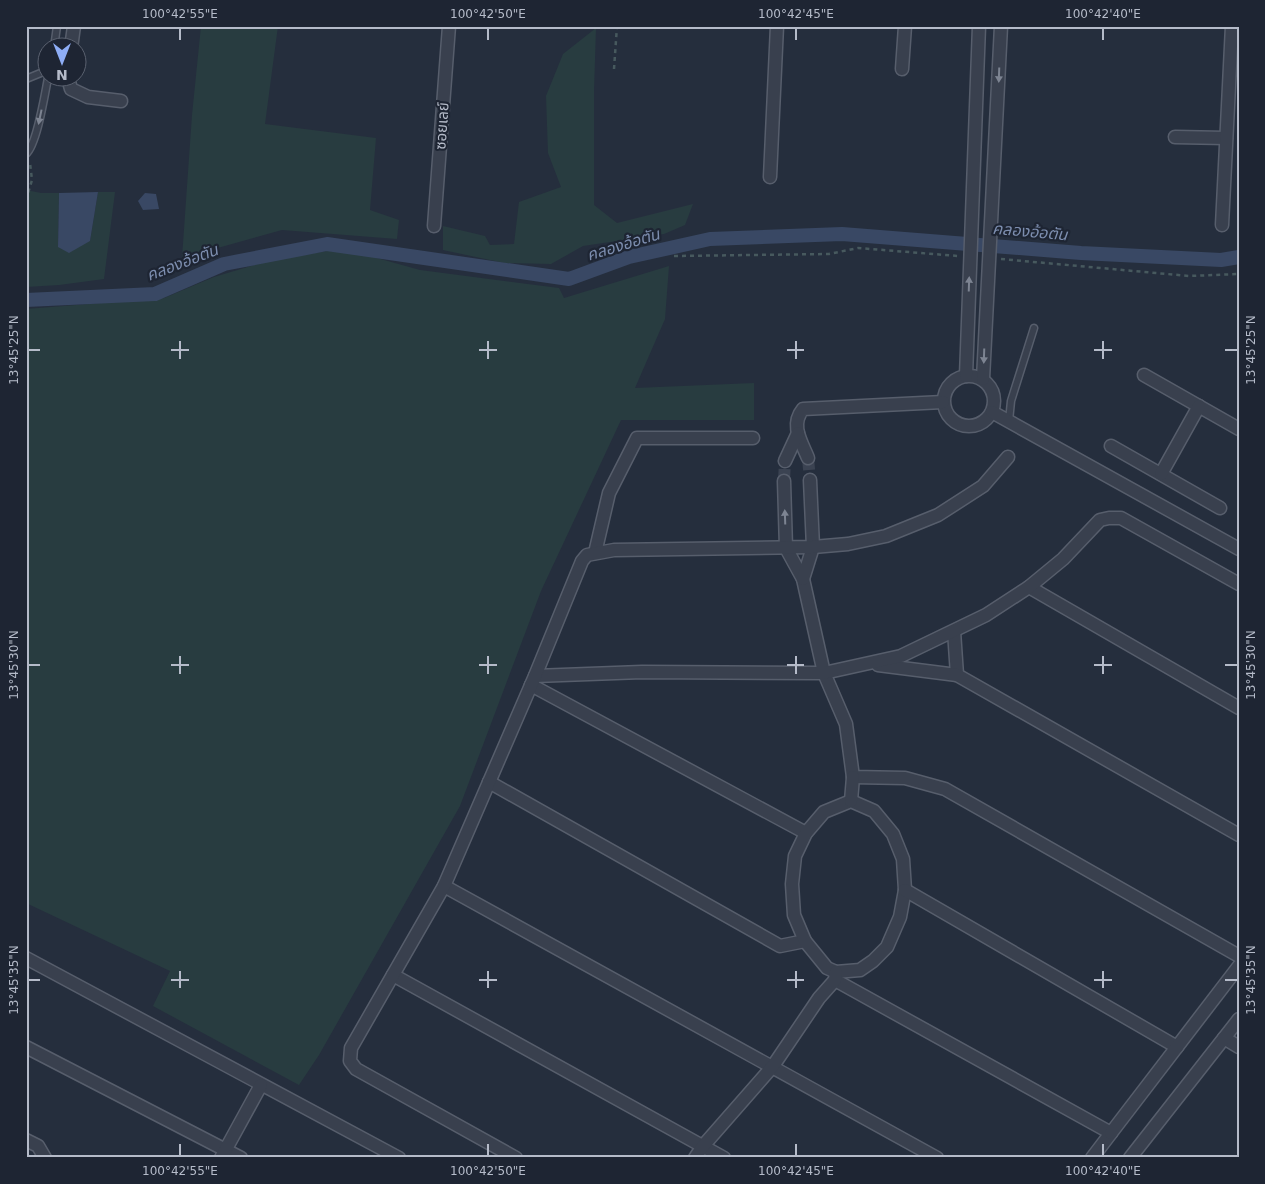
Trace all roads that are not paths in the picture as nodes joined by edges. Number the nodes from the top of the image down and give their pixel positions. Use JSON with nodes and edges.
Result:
{"nodes":[{"id":1,"x":449,"y":26,"type":"edge"},
{"id":2,"x":777,"y":26,"type":"edge"},
{"id":3,"x":905,"y":26,"type":"edge"},
{"id":4,"x":979,"y":26,"type":"edge"},
{"id":5,"x":1001,"y":26,"type":"edge"},
{"id":6,"x":1232,"y":26,"type":"edge"},
{"id":7,"x":902,"y":69,"type":"dead end"},
{"id":8,"x":38,"y":74,"type":"edge"},
{"id":9,"x":26,"y":79,"type":"edge"},
{"id":10,"x":46,"y":88,"type":"edge"},
{"id":11,"x":71,"y":88,"type":"edge"},
{"id":12,"x":121,"y":101,"type":"dead end"},
{"id":13,"x":1174,"y":138,"type":"dead end"},
{"id":14,"x":1226,"y":138,"type":"junction"},
{"id":15,"x":28,"y":152,"type":"edge"},
{"id":16,"x":770,"y":177,"type":"dead end"},
{"id":17,"x":1222,"y":225,"type":"dead end"},
{"id":18,"x":434,"y":226,"type":"dead end"},
{"id":19,"x":1034,"y":328,"type":"dead end"},
{"id":20,"x":1144,"y":375,"type":"dead end"},
{"id":21,"x":966,"y":376,"type":"junction"},
{"id":22,"x":983,"y":380,"type":"junction"},
{"id":23,"x":944,"y":402,"type":"junction"},
{"id":24,"x":1199,"y":406,"type":"junction"},
{"id":25,"x":992,"y":412,"type":"junction"},
{"id":26,"x":1009,"y":421,"type":"junction"},
{"id":27,"x":1239,"y":429,"type":"edge"},
{"id":28,"x":798,"y":433,"type":"junction"},
{"id":29,"x":753,"y":438,"type":"dead end"},
{"id":30,"x":1111,"y":446,"type":"dead end"},
{"id":31,"x":1008,"y":457,"type":"dead end"},
{"id":32,"x":808,"y":458,"type":"tunnel mouth"},
{"id":33,"x":785,"y":461,"type":"tunnel mouth"},
{"id":34,"x":1162,"y":474,"type":"junction"},
{"id":35,"x":784,"y":480,"type":"tunnel mouth"},
{"id":36,"x":810,"y":480,"type":"tunnel mouth"},
{"id":37,"x":1220,"y":508,"type":"dead end"},
{"id":38,"x":814,"y":547,"type":"junction"},
{"id":39,"x":786,"y":548,"type":"junction"},
{"id":40,"x":1238,"y":548,"type":"edge"},
{"id":41,"x":595,"y":553,"type":"junction"},
{"id":42,"x":804,"y":579,"type":"junction"},
{"id":43,"x":1239,"y":584,"type":"edge"},
{"id":44,"x":1029,"y":587,"type":"junction"},
{"id":45,"x":954,"y":630,"type":"junction"},
{"id":46,"x":868,"y":663,"type":"junction"},
{"id":47,"x":824,"y":673,"type":"junction"},
{"id":48,"x":957,"y":675,"type":"junction"},
{"id":49,"x":533,"y":681,"type":"junction"},
{"id":50,"x":1239,"y":708,"type":"edge"},
{"id":51,"x":853,"y":777,"type":"junction"},
{"id":52,"x":489,"y":782,"type":"junction"},
{"id":53,"x":851,"y":801,"type":"junction"},
{"id":54,"x":806,"y":833,"type":"junction"},
{"id":55,"x":1239,"y":835,"type":"edge"},
{"id":56,"x":444,"y":886,"type":"junction"},
{"id":57,"x":904,"y":890,"type":"junction"},
{"id":58,"x":805,"y":942,"type":"junction"},
{"id":59,"x":1239,"y":956,"type":"edge"},
{"id":60,"x":26,"y":958,"type":"edge"},
{"id":61,"x":1239,"y":966,"type":"edge"},
{"id":62,"x":394,"y":974,"type":"junction"},
{"id":63,"x":836,"y":976,"type":"junction"},
{"id":64,"x":1239,"y":1019,"type":"edge"},
{"id":65,"x":1224,"y":1038,"type":"junction"},
{"id":66,"x":1239,"y":1046,"type":"edge"},
{"id":67,"x":26,"y":1047,"type":"edge"},
{"id":68,"x":1177,"y":1047,"type":"junction"},
{"id":69,"x":773,"y":1066,"type":"junction"},
{"id":70,"x":262,"y":1085,"type":"junction"},
{"id":71,"x":1110,"y":1133,"type":"junction"},
{"id":72,"x":26,"y":1140,"type":"edge"},
{"id":73,"x":703,"y":1146,"type":"junction"},
{"id":74,"x":223,"y":1154,"type":"edge"},
{"id":75,"x":45,"y":1158,"type":"edge"},
{"id":76,"x":241,"y":1158,"type":"edge"},
{"id":77,"x":399,"y":1158,"type":"edge"},
{"id":78,"x":516,"y":1158,"type":"edge"},
{"id":79,"x":695,"y":1158,"type":"edge"},
{"id":80,"x":724,"y":1158,"type":"edge"},
{"id":81,"x":937,"y":1158,"type":"edge"},
{"id":82,"x":1092,"y":1158,"type":"edge"},
{"id":83,"x":1130,"y":1158,"type":"edge"}],
"edges":[{"from":1,"to":18,"type":"street","name":"ซอยเลย์"},
{"from":2,"to":16,"type":"street"},
{"from":3,"to":7,"type":"street"},
{"from":21,"to":4,"type":"street","one_way":true},
{"from":5,"to":22,"type":"street","one_way":true},
{"from":6,"to":14,"type":"street"},
{"from":8,"to":9,"type":"lane"},
{"from":10,"to":15,"type":"lane","one_way":true},
{"from":11,"to":12,"type":"street"},
{"from":13,"to":14,"type":"street"},
{"from":14,"to":17,"type":"street"},
{"from":19,"to":26,"type":"lane"},
{"from":20,"to":24,"type":"street"},
{"from":21,"to":22,"type":"street"},
{"from":21,"to":23,"type":"street"},
{"from":22,"to":25,"type":"street"},
{"from":23,"to":25,"type":"street"},
{"from":23,"to":28,"type":"street"},
{"from":24,"to":27,"type":"street"},
{"from":24,"to":34,"type":"street"},
{"from":25,"to":26,"type":"street"},
{"from":26,"to":40,"type":"street"},
{"from":28,"to":32,"type":"street"},
{"from":28,"to":33,"type":"street"},
{"from":29,"to":41,"type":"street"},
{"from":30,"to":34,"type":"street"},
{"from":31,"to":38,"type":"street"},
{"from":34,"to":37,"type":"street"},
{"from":39,"to":35,"type":"street","one_way":true},
{"from":36,"to":38,"type":"street"},
{"from":38,"to":39,"type":"street"},
{"from":38,"to":42,"type":"street"},
{"from":39,"to":41,"type":"street"},
{"from":39,"to":42,"type":"street"},
{"from":41,"to":49,"type":"street"},
{"from":42,"to":47,"type":"street"},
{"from":43,"to":44,"type":"street"},
{"from":44,"to":45,"type":"street"},
{"from":44,"to":50,"type":"street"},
{"from":45,"to":46,"type":"street"},
{"from":45,"to":48,"type":"street"},
{"from":46,"to":47,"type":"street"},
{"from":46,"to":48,"type":"street"},
{"from":47,"to":49,"type":"street"},
{"from":47,"to":51,"type":"street"},
{"from":48,"to":55,"type":"street"},
{"from":49,"to":52,"type":"street"},
{"from":49,"to":54,"type":"street"},
{"from":51,"to":53,"type":"street"},
{"from":51,"to":59,"type":"street"},
{"from":52,"to":56,"type":"street"},
{"from":52,"to":58,"type":"street"},
{"from":53,"to":54,"type":"street"},
{"from":53,"to":57,"type":"street"},
{"from":54,"to":58,"type":"street"},
{"from":56,"to":62,"type":"street"},
{"from":56,"to":69,"type":"street"},
{"from":57,"to":63,"type":"street"},
{"from":57,"to":68,"type":"street"},
{"from":58,"to":63,"type":"street"},
{"from":60,"to":70,"type":"street"},
{"from":61,"to":68,"type":"street"},
{"from":62,"to":73,"type":"street"},
{"from":62,"to":78,"type":"street"},
{"from":63,"to":69,"type":"street"},
{"from":63,"to":71,"type":"street"},
{"from":64,"to":65,"type":"street"},
{"from":65,"to":66,"type":"street"},
{"from":65,"to":83,"type":"street"},
{"from":67,"to":74,"type":"street"},
{"from":68,"to":71,"type":"street"},
{"from":69,"to":73,"type":"street"},
{"from":69,"to":81,"type":"street"},
{"from":70,"to":74,"type":"street"},
{"from":70,"to":77,"type":"street"},
{"from":71,"to":82,"type":"street"},
{"from":72,"to":75,"type":"street"},
{"from":73,"to":79,"type":"street"},
{"from":73,"to":80,"type":"street"},
{"from":74,"to":76,"type":"street"}]}
